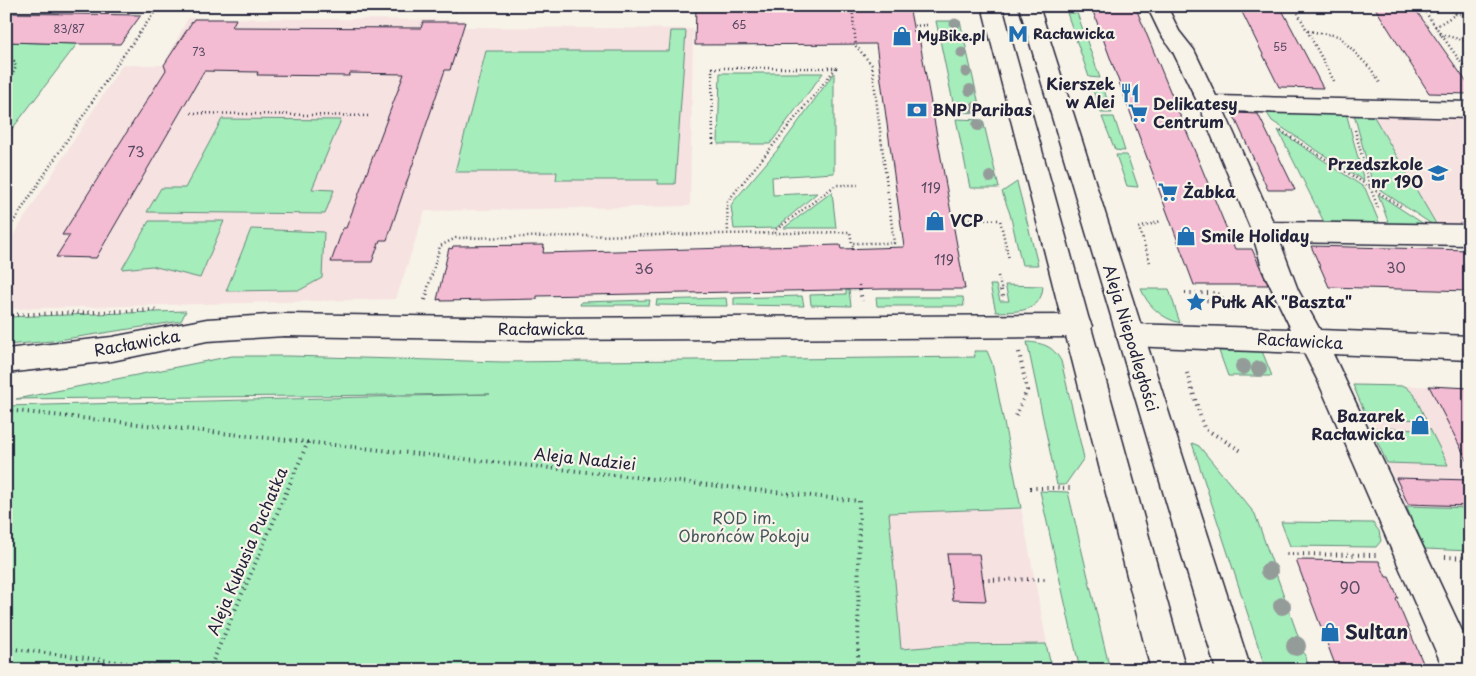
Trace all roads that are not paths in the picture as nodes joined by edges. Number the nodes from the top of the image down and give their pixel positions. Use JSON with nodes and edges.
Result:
{"nodes":[{"id":1,"x":992,"y":6,"type":"edge"},
{"id":2,"x":1029,"y":6,"type":"edge"},
{"id":3,"x":1157,"y":6,"type":"edge"},
{"id":4,"x":1208,"y":103,"type":"junction"},
{"id":5,"x":1470,"y":110,"type":"edge"},
{"id":6,"x":1265,"y":232,"type":"junction"},
{"id":7,"x":1470,"y":235,"type":"edge"},
{"id":8,"x":1078,"y":326,"type":"junction"},
{"id":9,"x":1130,"y":335,"type":"junction"},
{"id":10,"x":1311,"y":340,"type":"junction"},
{"id":11,"x":1470,"y":348,"type":"edge"},
{"id":12,"x":6,"y":361,"type":"edge"},
{"id":13,"x":1169,"y":670,"type":"edge"},
{"id":14,"x":1234,"y":670,"type":"edge"},
{"id":15,"x":1462,"y":670,"type":"edge"}],
"edges":[{"from":1,"to":8,"type":"street"},
{"from":2,"to":9,"type":"street","name":"Aleja Niepodległości"},
{"from":3,"to":4,"type":"street"},
{"from":4,"to":5,"type":"street"},
{"from":4,"to":6,"type":"street"},
{"from":6,"to":7,"type":"street"},
{"from":6,"to":10,"type":"street"},
{"from":8,"to":12,"type":"street","name":"Racławicka"},
{"from":8,"to":13,"type":"street"},
{"from":9,"to":10,"type":"street","name":"Racławicka"},
{"from":9,"to":14,"type":"street","name":"Aleja Niepodległości"},
{"from":10,"to":11,"type":"street","name":"Racławicka"},
{"from":10,"to":15,"type":"street"}]}
